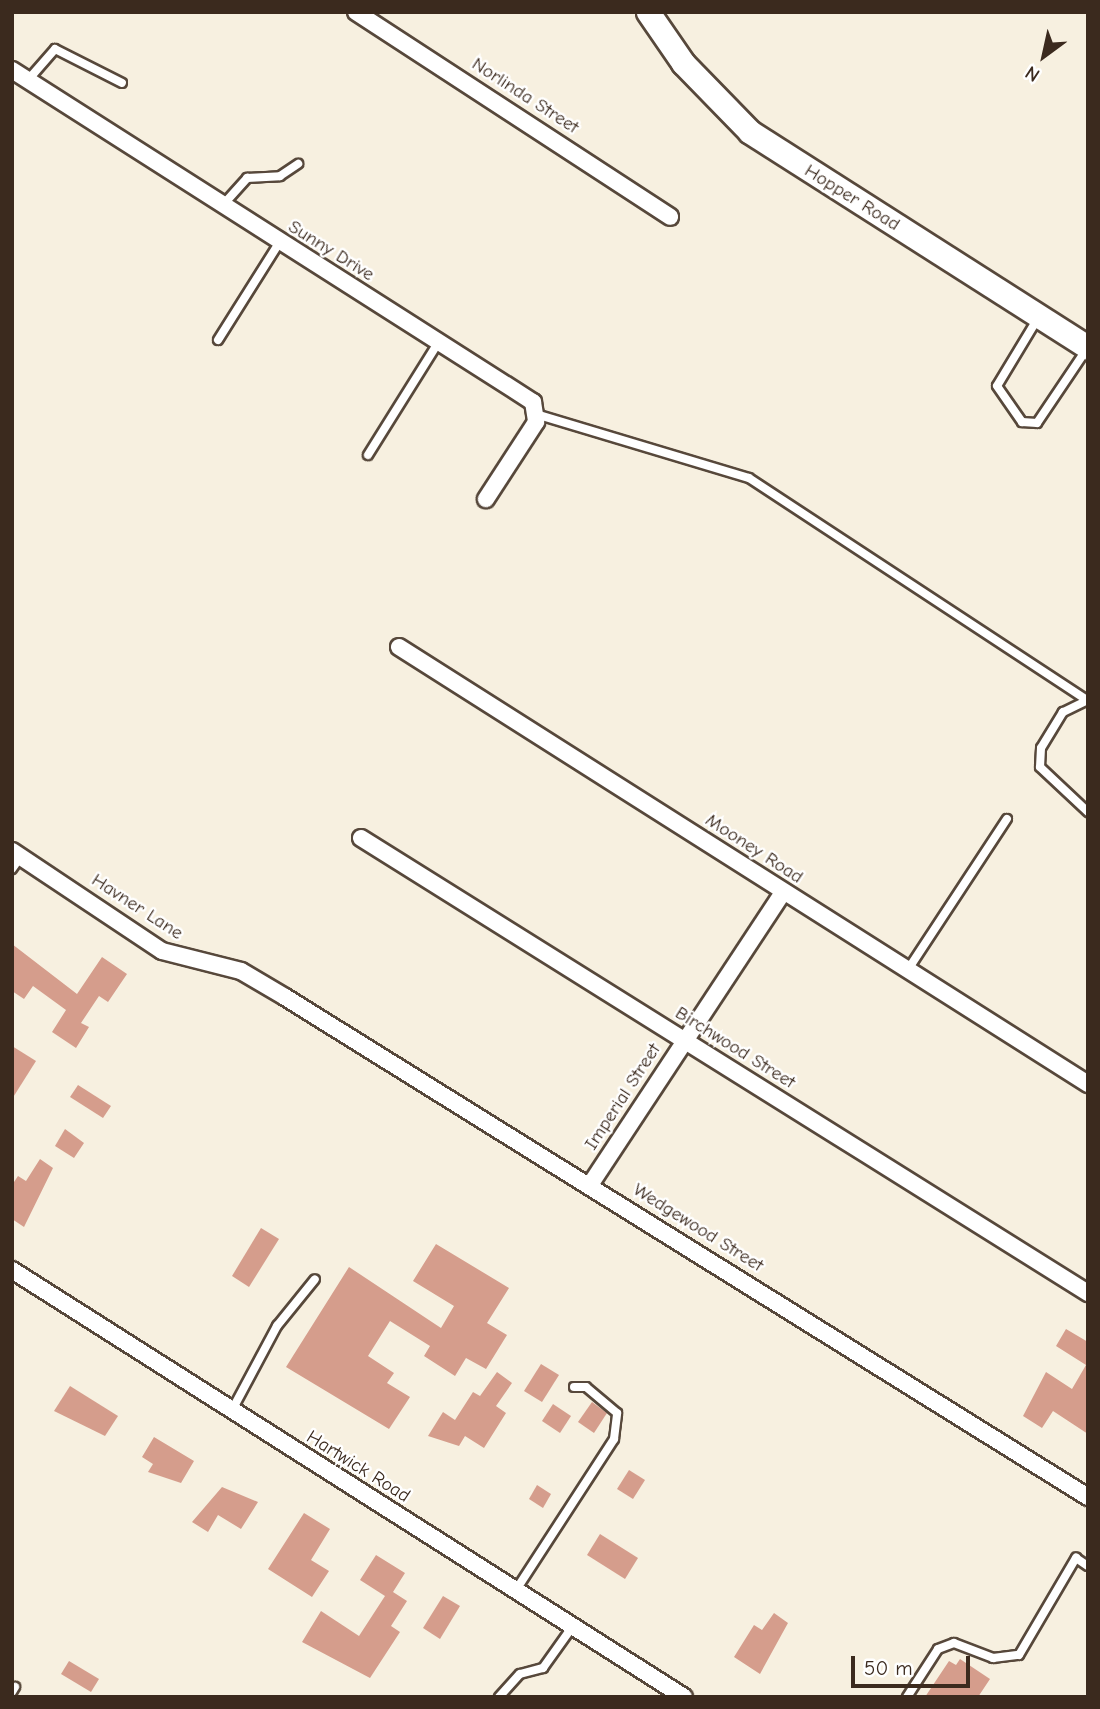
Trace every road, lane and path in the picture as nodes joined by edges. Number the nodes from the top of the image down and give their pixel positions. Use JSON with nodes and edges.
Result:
{"nodes":[{"id":1,"x":648,"y":12,"type":"edge"},
{"id":2,"x":364,"y":14,"type":"edge"},
{"id":3,"x":12,"y":70,"type":"edge"},
{"id":4,"x":28,"y":80,"type":"junction"},
{"id":5,"x":122,"y":83,"type":"dead end"},
{"id":6,"x":298,"y":164,"type":"dead end"},
{"id":7,"x":222,"y":206,"type":"junction"},
{"id":8,"x":670,"y":217,"type":"dead end"},
{"id":9,"x":279,"y":243,"type":"junction"},
{"id":10,"x":1040,"y":316,"type":"junction"},
{"id":11,"x":218,"y":340,"type":"dead end"},
{"id":12,"x":438,"y":342,"type":"junction"},
{"id":13,"x":1088,"y":347,"type":"edge"},
{"id":14,"x":539,"y":415,"type":"junction"},
{"id":15,"x":368,"y":455,"type":"dead end"},
{"id":16,"x":486,"y":499,"type":"dead end"},
{"id":17,"x":398,"y":647,"type":"dead end"},
{"id":18,"x":1088,"y":700,"type":"edge"},
{"id":19,"x":1088,"y":812,"type":"edge"},
{"id":20,"x":1007,"y":818,"type":"dead end"},
{"id":21,"x":362,"y":838,"type":"dead end"},
{"id":22,"x":15,"y":859,"type":"edge"},
{"id":23,"x":783,"y":892,"type":"junction"},
{"id":24,"x":907,"y":971,"type":"junction"},
{"id":25,"x":285,"y":997,"type":"joint"},
{"id":26,"x":685,"y":1041,"type":"junction"},
{"id":27,"x":1088,"y":1084,"type":"edge"},
{"id":28,"x":590,"y":1185,"type":"junction"},
{"id":29,"x":12,"y":1270,"type":"edge"},
{"id":30,"x":315,"y":1279,"type":"dead end"},
{"id":31,"x":1088,"y":1293,"type":"edge"},
{"id":32,"x":575,"y":1387,"type":"dead end"},
{"id":33,"x":231,"y":1412,"type":"junction"},
{"id":34,"x":1088,"y":1497,"type":"edge"},
{"id":35,"x":1088,"y":1566,"type":"edge"},
{"id":36,"x":516,"y":1590,"type":"junction"},
{"id":37,"x":573,"y":1626,"type":"junction"},
{"id":38,"x":499,"y":1697,"type":"edge"},
{"id":39,"x":684,"y":1697,"type":"edge"},
{"id":40,"x":907,"y":1697,"type":"edge"}],
"edges":[{"from":1,"to":10,"type":"main road","name":"Hopper Road"},
{"from":2,"to":8,"type":"street","name":"Norlinda Street"},
{"from":3,"to":4,"type":"street","name":"Sunny Drive"},
{"from":4,"to":5,"type":"lane"},
{"from":4,"to":7,"type":"street","name":"Sunny Drive"},
{"from":6,"to":7,"type":"lane"},
{"from":7,"to":9,"type":"street","name":"Sunny Drive"},
{"from":9,"to":11,"type":"lane"},
{"from":9,"to":12,"type":"street","name":"Sunny Drive"},
{"from":10,"to":13,"type":"main road","name":"Hopper Road"},
{"from":10,"to":13,"type":"lane"},
{"from":12,"to":14,"type":"street","name":"Sunny Drive"},
{"from":12,"to":15,"type":"lane"},
{"from":14,"to":16,"type":"street"},
{"from":14,"to":18,"type":"lane"},
{"from":17,"to":23,"type":"street","name":"Mooney Road"},
{"from":18,"to":19,"type":"lane"},
{"from":20,"to":24,"type":"lane"},
{"from":21,"to":26,"type":"street","name":"Birchwood Street"},
{"from":22,"to":25,"type":"street","name":"Havner Lane"},
{"from":23,"to":24,"type":"street","name":"Mooney Road"},
{"from":23,"to":26,"type":"street","name":"Imperial Street"},
{"from":24,"to":27,"type":"street","name":"Mooney Road"},
{"from":25,"to":28,"type":"street","name":"Wedgewood Street"},
{"from":26,"to":28,"type":"street","name":"Imperial Street"},
{"from":26,"to":31,"type":"street","name":"Birchwood Street"},
{"from":28,"to":34,"type":"street","name":"Wedgewood Street"},
{"from":29,"to":33,"type":"street","name":"Hartwick Road"},
{"from":30,"to":33,"type":"lane"},
{"from":32,"to":36,"type":"lane"},
{"from":33,"to":36,"type":"street","name":"Hartwick Road"},
{"from":35,"to":40,"type":"lane"},
{"from":36,"to":37,"type":"street","name":"Hartwick Road"},
{"from":37,"to":38,"type":"lane"},
{"from":37,"to":39,"type":"street","name":"Hartwick Road"}]}
